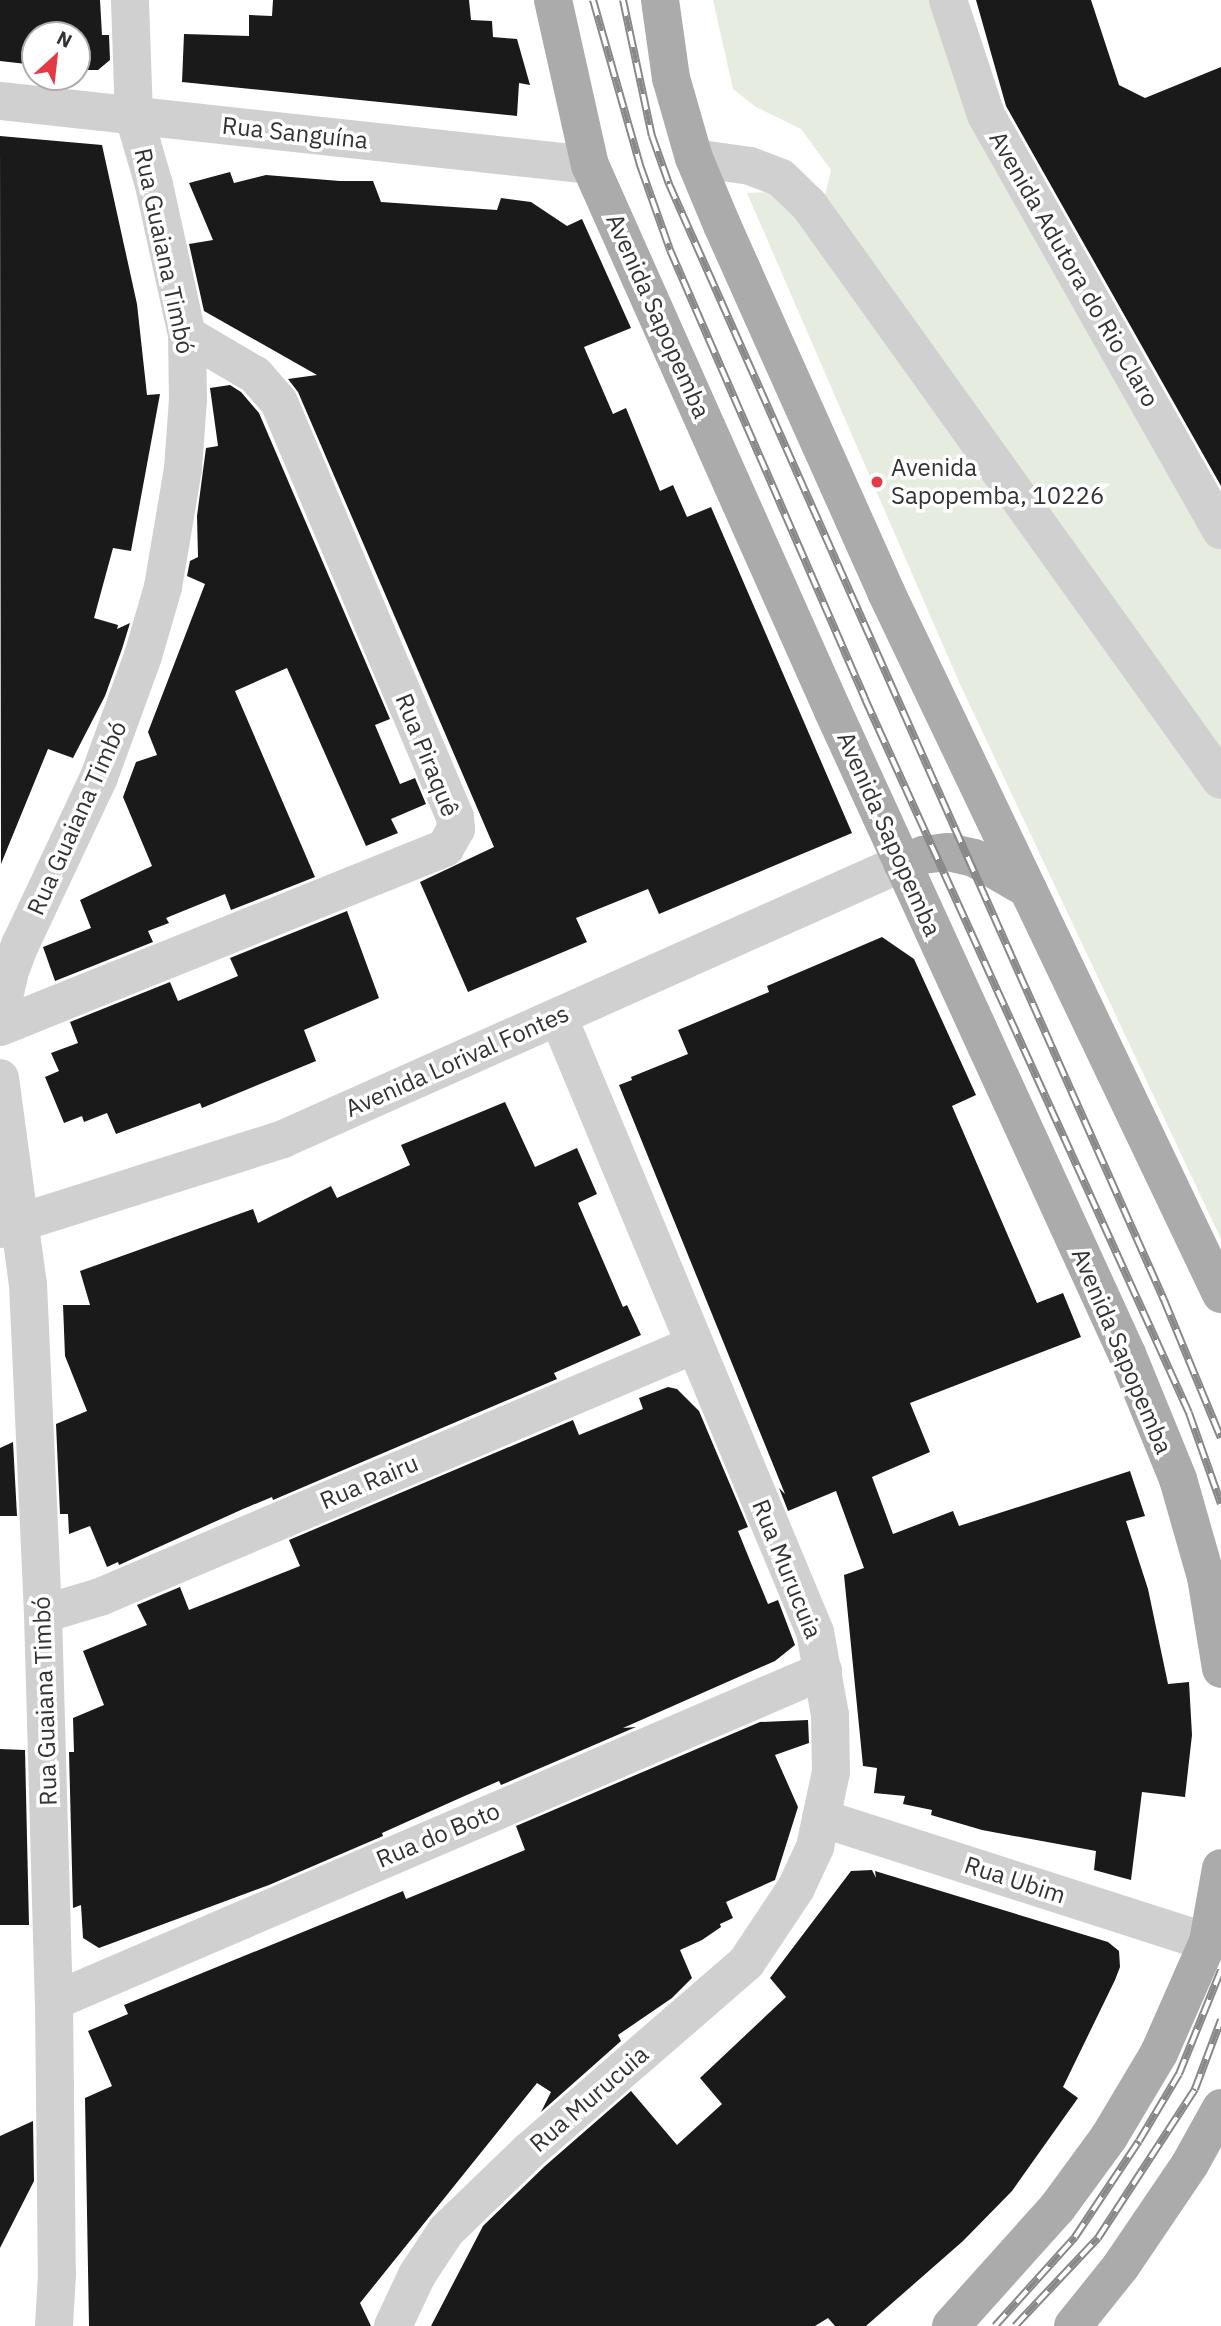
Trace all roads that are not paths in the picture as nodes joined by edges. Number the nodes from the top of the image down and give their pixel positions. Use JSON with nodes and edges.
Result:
{"nodes":[{"id":1,"x":130,"y":0,"type":"edge"},
{"id":2,"x":553,"y":0,"type":"edge"},
{"id":3,"x":660,"y":0,"type":"edge"},
{"id":4,"x":948,"y":0,"type":"edge"},
{"id":5,"x":0,"y":101,"type":"edge"},
{"id":6,"x":134,"y":116,"type":"junction"},
{"id":7,"x":694,"y":158,"type":"junction"},
{"id":8,"x":590,"y":164,"type":"junction"},
{"id":9,"x":187,"y":335,"type":"junction"},
{"id":10,"x":1221,"y":530,"type":"edge"},
{"id":11,"x":1221,"y":780,"type":"edge"},
{"id":12,"x":902,"y":863,"type":"junction"},
{"id":13,"x":1028,"y":889,"type":"junction"},
{"id":14,"x":0,"y":1015,"type":"edge"},
{"id":15,"x":558,"y":1016,"type":"junction"},
{"id":16,"x":0,"y":1027,"type":"edge"},
{"id":17,"x":0,"y":1078,"type":"edge"},
{"id":18,"x":9,"y":1226,"type":"edge"},
{"id":19,"x":1221,"y":1294,"type":"edge"},
{"id":20,"x":694,"y":1345,"type":"junction"},
{"id":21,"x":43,"y":1614,"type":"junction"},
{"id":22,"x":1221,"y":1669,"type":"edge"},
{"id":23,"x":823,"y":1671,"type":"junction"},
{"id":24,"x":821,"y":1818,"type":"junction"},
{"id":25,"x":1221,"y":1868,"type":"edge"},
{"id":26,"x":1208,"y":1941,"type":"junction"},
{"id":27,"x":54,"y":2001,"type":"junction"},
{"id":28,"x":1221,"y":2108,"type":"edge"},
{"id":29,"x":54,"y":2326,"type":"edge"},
{"id":30,"x":393,"y":2326,"type":"edge"},
{"id":31,"x":951,"y":2326,"type":"edge"},
{"id":32,"x":1073,"y":2326,"type":"edge"}],
"edges":[{"from":1,"to":6,"type":"street","name":"Rua Guaiana Timbó"},
{"from":2,"to":8,"type":"main road","name":"Avenida Sapopemba"},
{"from":3,"to":7,"type":"main road"},
{"from":4,"to":10,"type":"street","name":"Avenida Adutora do Rio Claro"},
{"from":5,"to":6,"type":"street","name":"Rua Sanguína"},
{"from":6,"to":8,"type":"street","name":"Rua Sanguína"},
{"from":6,"to":9,"type":"street","name":"Rua Guaiana Timbó"},
{"from":7,"to":11,"type":"street"},
{"from":7,"to":13,"type":"main road"},
{"from":8,"to":12,"type":"main road","name":"Avenida Sapopemba"},
{"from":9,"to":14,"type":"street","name":"Rua Guaiana Timbó"},
{"from":9,"to":16,"type":"street","name":"Rua Piraquê"},
{"from":12,"to":13,"type":"main road"},
{"from":12,"to":15,"type":"street","name":"Avenida Lorival Fontes"},
{"from":12,"to":22,"type":"main road","name":"Avenida Sapopemba"},
{"from":13,"to":19,"type":"main road"},
{"from":15,"to":18,"type":"street","name":"Avenida Lorival Fontes"},
{"from":15,"to":20,"type":"street","name":"Rua Murucuia"},
{"from":17,"to":18,"type":"street","name":"Rua Guaiana Timbó"},
{"from":18,"to":21,"type":"street","name":"Rua Guaiana Timbó"},
{"from":20,"to":21,"type":"street","name":"Rua Rairu"},
{"from":20,"to":23,"type":"street","name":"Rua Murucuia"},
{"from":21,"to":27,"type":"street","name":"Rua Guaiana Timbó"},
{"from":23,"to":24,"type":"street","name":"Rua Murucuia"},
{"from":23,"to":27,"type":"street","name":"Rua do Boto"},
{"from":24,"to":26,"type":"street","name":"Rua Ubim"},
{"from":24,"to":30,"type":"street","name":"Rua Murucuia"},
{"from":25,"to":26,"type":"main road"},
{"from":26,"to":31,"type":"main road"},
{"from":27,"to":29,"type":"street","name":"Rua Guaiana Timbó"},
{"from":28,"to":32,"type":"main road"}]}
